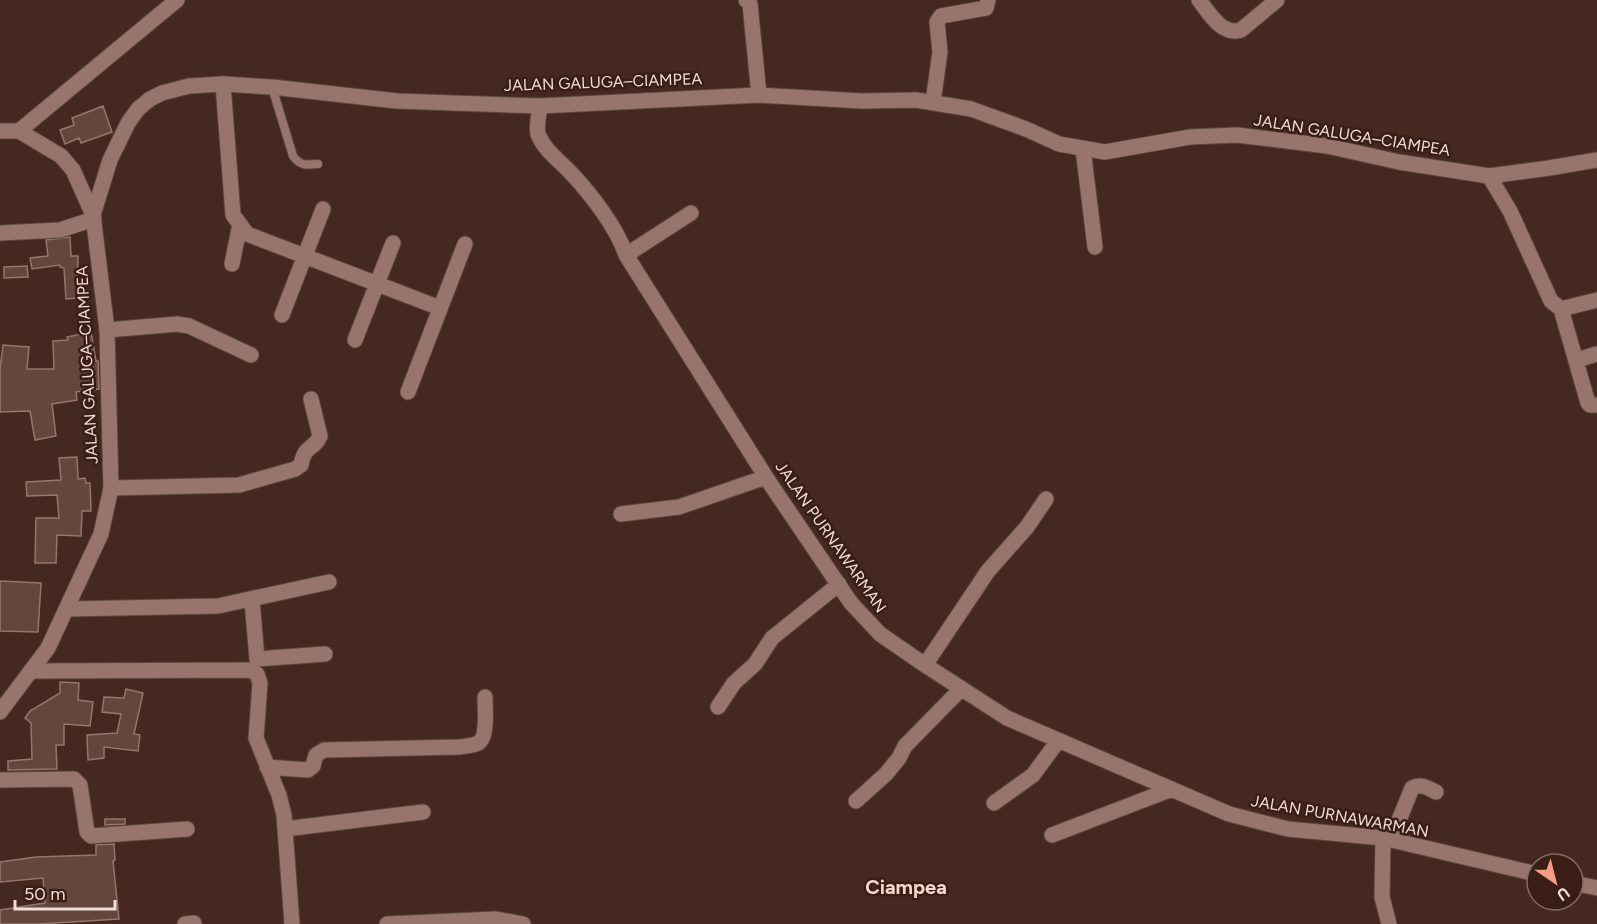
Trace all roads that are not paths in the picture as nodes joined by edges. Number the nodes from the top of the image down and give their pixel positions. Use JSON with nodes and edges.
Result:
{"nodes":[{"id":1,"x":177,"y":0,"type":"edge"},
{"id":2,"x":746,"y":0,"type":"edge"},
{"id":3,"x":988,"y":0,"type":"edge"},
{"id":4,"x":1199,"y":0,"type":"edge"},
{"id":5,"x":1277,"y":0,"type":"edge"},
{"id":6,"x":223,"y":84,"type":"junction"},
{"id":7,"x":272,"y":87,"type":"junction"},
{"id":8,"x":759,"y":95,"type":"junction"},
{"id":9,"x":933,"y":102,"type":"junction"},
{"id":10,"x":540,"y":106,"type":"junction"},
{"id":11,"x":0,"y":131,"type":"edge"},
{"id":12,"x":19,"y":131,"type":"junction"},
{"id":13,"x":1083,"y":149,"type":"junction"},
{"id":14,"x":1597,"y":160,"type":"edge"},
{"id":15,"x":318,"y":164,"type":"dead end"},
{"id":16,"x":1489,"y":176,"type":"junction"},
{"id":17,"x":323,"y":209,"type":"dead end"},
{"id":18,"x":691,"y":213,"type":"dead end"},
{"id":19,"x":94,"y":217,"type":"junction"},
{"id":20,"x":240,"y":224,"type":"junction"},
{"id":21,"x":0,"y":234,"type":"edge"},
{"id":22,"x":393,"y":243,"type":"dead end"},
{"id":23,"x":465,"y":244,"type":"dead end"},
{"id":24,"x":1095,"y":247,"type":"dead end"},
{"id":25,"x":626,"y":255,"type":"junction"},
{"id":26,"x":306,"y":257,"type":"junction"},
{"id":27,"x":232,"y":264,"type":"dead end"},
{"id":28,"x":377,"y":284,"type":"junction"},
{"id":29,"x":1597,"y":300,"type":"edge"},
{"id":30,"x":440,"y":308,"type":"junction"},
{"id":31,"x":1561,"y":309,"type":"junction"},
{"id":32,"x":282,"y":315,"type":"dead end"},
{"id":33,"x":106,"y":330,"type":"junction"},
{"id":34,"x":355,"y":340,"type":"dead end"},
{"id":35,"x":1597,"y":354,"type":"edge"},
{"id":36,"x":251,"y":355,"type":"dead end"},
{"id":37,"x":1577,"y":360,"type":"junction"},
{"id":38,"x":408,"y":392,"type":"dead end"},
{"id":39,"x":312,"y":399,"type":"dead end"},
{"id":40,"x":1597,"y":405,"type":"edge"},
{"id":41,"x":766,"y":477,"type":"junction"},
{"id":42,"x":111,"y":488,"type":"junction"},
{"id":43,"x":1046,"y":499,"type":"dead end"},
{"id":44,"x":621,"y":514,"type":"dead end"},
{"id":45,"x":329,"y":582,"type":"dead end"},
{"id":46,"x":838,"y":584,"type":"junction"},
{"id":47,"x":252,"y":600,"type":"junction"},
{"id":48,"x":67,"y":609,"type":"junction"},
{"id":49,"x":326,"y":654,"type":"dead end"},
{"id":50,"x":925,"y":665,"type":"junction"},
{"id":51,"x":32,"y":671,"type":"junction"},
{"id":52,"x":961,"y":689,"type":"junction"},
{"id":53,"x":484,"y":697,"type":"dead end"},
{"id":54,"x":718,"y":707,"type":"dead end"},
{"id":55,"x":0,"y":712,"type":"edge"},
{"id":56,"x":1058,"y":741,"type":"junction"},
{"id":57,"x":267,"y":767,"type":"junction"},
{"id":58,"x":0,"y":780,"type":"edge"},
{"id":59,"x":1172,"y":789,"type":"junction"},
{"id":60,"x":1436,"y":792,"type":"dead end"},
{"id":61,"x":856,"y":801,"type":"dead end"},
{"id":62,"x":994,"y":803,"type":"dead end"},
{"id":63,"x":423,"y":812,"type":"dead end"},
{"id":64,"x":285,"y":828,"type":"junction"},
{"id":65,"x":187,"y":829,"type":"dead end"},
{"id":66,"x":1052,"y":835,"type":"dead end"},
{"id":67,"x":1387,"y":839,"type":"junction"},
{"id":68,"x":1525,"y":871,"type":"edge"},
{"id":69,"x":496,"y":922,"type":"edge"},
{"id":70,"x":431,"y":923,"type":"edge"},
{"id":71,"x":292,"y":924,"type":"edge"},
{"id":72,"x":387,"y":924,"type":"edge"},
{"id":73,"x":523,"y":924,"type":"edge"},
{"id":74,"x":1389,"y":924,"type":"edge"}],
"edges":[{"from":1,"to":12,"type":"street"},
{"from":2,"to":8,"type":"street"},
{"from":3,"to":9,"type":"street"},
{"from":4,"to":5,"type":"street"},
{"from":6,"to":7,"type":"street","name":"JALAN GALUGA–CIAMPEA"},
{"from":6,"to":19,"type":"street","name":"JALAN GALUGA–CIAMPEA"},
{"from":6,"to":20,"type":"street"},
{"from":7,"to":10,"type":"street","name":"JALAN GALUGA–CIAMPEA"},
{"from":7,"to":15,"type":"lane"},
{"from":8,"to":9,"type":"street","name":"JALAN GALUGA–CIAMPEA"},
{"from":8,"to":10,"type":"street","name":"JALAN GALUGA–CIAMPEA"},
{"from":9,"to":13,"type":"street","name":"JALAN GALUGA–CIAMPEA"},
{"from":10,"to":25,"type":"street","name":"JALAN PURNAWARMAN"},
{"from":11,"to":12,"type":"street"},
{"from":12,"to":19,"type":"street"},
{"from":13,"to":16,"type":"street","name":"JALAN GALUGA–CIAMPEA"},
{"from":13,"to":24,"type":"street"},
{"from":14,"to":16,"type":"street","name":"JALAN GALUGA–CIAMPEA"},
{"from":16,"to":31,"type":"street"},
{"from":17,"to":26,"type":"street"},
{"from":18,"to":25,"type":"street"},
{"from":19,"to":21,"type":"street"},
{"from":19,"to":33,"type":"street","name":"JALAN GALUGA–CIAMPEA"},
{"from":20,"to":26,"type":"street"},
{"from":20,"to":27,"type":"street"},
{"from":22,"to":28,"type":"street"},
{"from":23,"to":30,"type":"street"},
{"from":25,"to":41,"type":"street","name":"JALAN PURNAWARMAN"},
{"from":26,"to":28,"type":"street"},
{"from":26,"to":32,"type":"street"},
{"from":28,"to":30,"type":"street"},
{"from":28,"to":34,"type":"street"},
{"from":29,"to":31,"type":"street"},
{"from":30,"to":38,"type":"street"},
{"from":31,"to":37,"type":"street"},
{"from":33,"to":36,"type":"street"},
{"from":33,"to":42,"type":"street","name":"JALAN GALUGA–CIAMPEA"},
{"from":35,"to":37,"type":"street"},
{"from":37,"to":40,"type":"street"},
{"from":39,"to":42,"type":"street"},
{"from":41,"to":44,"type":"street"},
{"from":41,"to":46,"type":"street","name":"JALAN PURNAWARMAN"},
{"from":42,"to":48,"type":"street","name":"JALAN GALUGA–CIAMPEA"},
{"from":43,"to":50,"type":"street"},
{"from":45,"to":47,"type":"street"},
{"from":46,"to":50,"type":"street","name":"JALAN PURNAWARMAN"},
{"from":46,"to":54,"type":"street"},
{"from":47,"to":48,"type":"street"},
{"from":47,"to":49,"type":"street"},
{"from":48,"to":51,"type":"street","name":"JALAN GALUGA–CIAMPEA"},
{"from":50,"to":52,"type":"street","name":"JALAN PURNAWARMAN"},
{"from":51,"to":55,"type":"street","name":"JALAN GALUGA–CIAMPEA"},
{"from":51,"to":57,"type":"street"},
{"from":52,"to":56,"type":"street","name":"JALAN PURNAWARMAN"},
{"from":52,"to":61,"type":"street"},
{"from":53,"to":57,"type":"street"},
{"from":56,"to":59,"type":"street","name":"JALAN PURNAWARMAN"},
{"from":56,"to":62,"type":"street"},
{"from":57,"to":64,"type":"street"},
{"from":58,"to":65,"type":"street"},
{"from":59,"to":66,"type":"street"},
{"from":59,"to":67,"type":"street","name":"JALAN PURNAWARMAN"},
{"from":60,"to":67,"type":"street"},
{"from":63,"to":64,"type":"street"},
{"from":64,"to":71,"type":"street"},
{"from":67,"to":68,"type":"street","name":"JALAN PURNAWARMAN"},
{"from":67,"to":74,"type":"street"},
{"from":69,"to":70,"type":"street"},
{"from":69,"to":73,"type":"street"},
{"from":70,"to":72,"type":"street"}]}
